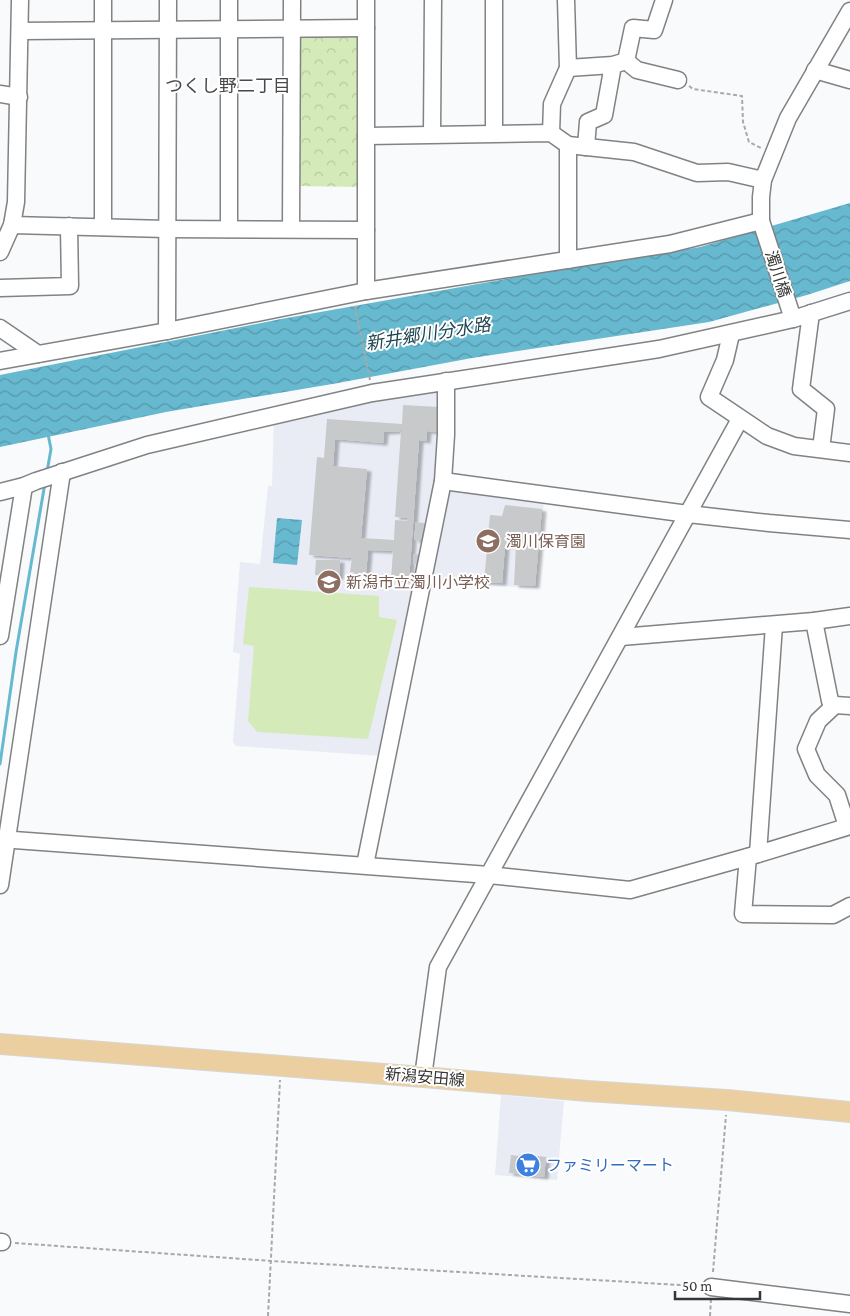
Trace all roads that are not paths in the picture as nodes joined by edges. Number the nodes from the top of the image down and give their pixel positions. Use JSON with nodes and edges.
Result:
{"nodes":[{"id":1,"x":20,"y":0,"type":"edge"},
{"id":2,"x":103,"y":0,"type":"edge"},
{"id":3,"x":168,"y":0,"type":"edge"},
{"id":4,"x":229,"y":0,"type":"edge"},
{"id":5,"x":292,"y":0,"type":"edge"},
{"id":6,"x":366,"y":0,"type":"edge"},
{"id":7,"x":433,"y":0,"type":"edge"},
{"id":8,"x":494,"y":0,"type":"edge"},
{"id":9,"x":566,"y":0,"type":"edge"},
{"id":10,"x":664,"y":0,"type":"edge"},
{"id":11,"x":850,"y":11,"type":"edge"},
{"id":12,"x":366,"y":28,"type":"junction"},
{"id":13,"x":292,"y":29,"type":"junction"},
{"id":14,"x":168,"y":30,"type":"junction"},
{"id":15,"x":229,"y":30,"type":"junction"},
{"id":16,"x":20,"y":31,"type":"junction"},
{"id":17,"x":103,"y":31,"type":"junction"},
{"id":18,"x":620,"y":63,"type":"junction"},
{"id":19,"x":568,"y":68,"type":"junction"},
{"id":20,"x":814,"y":70,"type":"junction"},
{"id":21,"x":678,"y":80,"type":"road end"},
{"id":22,"x":850,"y":80,"type":"edge"},
{"id":23,"x":0,"y":94,"type":"edge"},
{"id":24,"x":19,"y":97,"type":"junction"},
{"id":25,"x":551,"y":132,"type":"junction"},
{"id":26,"x":494,"y":133,"type":"junction"},
{"id":27,"x":432,"y":134,"type":"junction"},
{"id":28,"x":366,"y":136,"type":"junction"},
{"id":29,"x":568,"y":144,"type":"junction"},
{"id":30,"x":586,"y":147,"type":"junction"},
{"id":31,"x":763,"y":180,"type":"junction"},
{"id":32,"x":8,"y":201,"type":"edge"},
{"id":33,"x":12,"y":225,"type":"junction"},
{"id":34,"x":762,"y":225,"type":"junction"},
{"id":35,"x":69,"y":226,"type":"junction"},
{"id":36,"x":103,"y":227,"type":"junction"},
{"id":37,"x":166,"y":228,"type":"junction"},
{"id":38,"x":229,"y":229,"type":"junction"},
{"id":39,"x":290,"y":229,"type":"junction"},
{"id":40,"x":366,"y":230,"type":"junction"},
{"id":41,"x":1,"y":248,"type":"edge"},
{"id":42,"x":568,"y":260,"type":"junction"},
{"id":43,"x":0,"y":288,"type":"edge"},
{"id":44,"x":366,"y":292,"type":"junction"},
{"id":45,"x":850,"y":301,"type":"edge"},
{"id":46,"x":811,"y":313,"type":"junction"},
{"id":47,"x":793,"y":319,"type":"junction"},
{"id":48,"x":0,"y":328,"type":"edge"},
{"id":49,"x":167,"y":331,"type":"junction"},
{"id":50,"x":731,"y":334,"type":"junction"},
{"id":51,"x":38,"y":354,"type":"junction"},
{"id":52,"x":0,"y":361,"type":"edge"},
{"id":53,"x":446,"y":381,"type":"junction"},
{"id":54,"x":740,"y":419,"type":"junction"},
{"id":55,"x":821,"y":449,"type":"junction"},
{"id":56,"x":850,"y":453,"type":"edge"},
{"id":57,"x":62,"y":472,"type":"junction"},
{"id":58,"x":443,"y":481,"type":"junction"},
{"id":59,"x":24,"y":486,"type":"junction"},
{"id":60,"x":0,"y":492,"type":"edge"},
{"id":61,"x":688,"y":514,"type":"junction"},
{"id":62,"x":850,"y":530,"type":"edge"},
{"id":63,"x":850,"y":616,"type":"edge"},
{"id":64,"x":814,"y":621,"type":"junction"},
{"id":65,"x":774,"y":624,"type":"junction"},
{"id":66,"x":0,"y":636,"type":"edge"},
{"id":67,"x":620,"y":637,"type":"junction"},
{"id":68,"x":842,"y":706,"type":"edge"},
{"id":69,"x":848,"y":826,"type":"edge"},
{"id":70,"x":2,"y":840,"type":"edge"},
{"id":71,"x":753,"y":855,"type":"junction"},
{"id":72,"x":365,"y":865,"type":"junction"},
{"id":73,"x":489,"y":875,"type":"junction"},
{"id":74,"x":0,"y":885,"type":"edge"},
{"id":75,"x":850,"y":906,"type":"edge"},
{"id":76,"x":0,"y":1044,"type":"edge"},
{"id":77,"x":423,"y":1076,"type":"junction"},
{"id":78,"x":850,"y":1112,"type":"edge"},
{"id":79,"x":711,"y":1287,"type":"road end"},
{"id":80,"x":850,"y":1304,"type":"edge"}],
"edges":[{"from":1,"to":16,"type":"street"},
{"from":2,"to":17,"type":"street"},
{"from":3,"to":14,"type":"street"},
{"from":4,"to":15,"type":"street"},
{"from":5,"to":13,"type":"street"},
{"from":6,"to":12,"type":"street"},
{"from":7,"to":27,"type":"street"},
{"from":8,"to":26,"type":"street"},
{"from":9,"to":19,"type":"street"},
{"from":10,"to":18,"type":"street"},
{"from":11,"to":20,"type":"street"},
{"from":12,"to":13,"type":"street"},
{"from":12,"to":28,"type":"street"},
{"from":13,"to":15,"type":"street"},
{"from":13,"to":39,"type":"street"},
{"from":14,"to":15,"type":"street"},
{"from":14,"to":17,"type":"street"},
{"from":14,"to":37,"type":"street"},
{"from":15,"to":38,"type":"street"},
{"from":16,"to":17,"type":"street"},
{"from":16,"to":24,"type":"street"},
{"from":17,"to":36,"type":"street"},
{"from":18,"to":19,"type":"street"},
{"from":18,"to":21,"type":"street"},
{"from":18,"to":30,"type":"street"},
{"from":19,"to":25,"type":"street"},
{"from":20,"to":22,"type":"street"},
{"from":20,"to":31,"type":"street"},
{"from":23,"to":24,"type":"street"},
{"from":24,"to":32,"type":"street"},
{"from":25,"to":26,"type":"street"},
{"from":25,"to":29,"type":"street"},
{"from":26,"to":27,"type":"street"},
{"from":27,"to":28,"type":"street"},
{"from":28,"to":40,"type":"street"},
{"from":29,"to":30,"type":"street"},
{"from":29,"to":42,"type":"street"},
{"from":30,"to":31,"type":"street"},
{"from":31,"to":34,"type":"street","name":"濁川橋"},
{"from":32,"to":33,"type":"street"},
{"from":33,"to":35,"type":"street"},
{"from":33,"to":41,"type":"street"},
{"from":34,"to":42,"type":"street"},
{"from":34,"to":47,"type":"street","name":"濁川橋"},
{"from":35,"to":36,"type":"street"},
{"from":35,"to":43,"type":"street"},
{"from":36,"to":37,"type":"street"},
{"from":37,"to":38,"type":"street"},
{"from":37,"to":49,"type":"street"},
{"from":38,"to":39,"type":"street"},
{"from":39,"to":40,"type":"street"},
{"from":40,"to":44,"type":"street"},
{"from":42,"to":44,"type":"street"},
{"from":44,"to":49,"type":"street"},
{"from":45,"to":46,"type":"street"},
{"from":46,"to":47,"type":"street"},
{"from":46,"to":55,"type":"street"},
{"from":47,"to":50,"type":"street"},
{"from":48,"to":51,"type":"street"},
{"from":49,"to":51,"type":"street"},
{"from":50,"to":53,"type":"street"},
{"from":50,"to":54,"type":"street"},
{"from":51,"to":52,"type":"street"},
{"from":53,"to":57,"type":"street"},
{"from":53,"to":58,"type":"street"},
{"from":54,"to":55,"type":"street"},
{"from":54,"to":61,"type":"street"},
{"from":55,"to":56,"type":"street"},
{"from":57,"to":59,"type":"street"},
{"from":57,"to":70,"type":"street"},
{"from":58,"to":61,"type":"street"},
{"from":58,"to":72,"type":"street"},
{"from":59,"to":60,"type":"street"},
{"from":59,"to":66,"type":"street"},
{"from":61,"to":62,"type":"street"},
{"from":61,"to":67,"type":"street"},
{"from":63,"to":64,"type":"street"},
{"from":64,"to":65,"type":"street"},
{"from":64,"to":68,"type":"street"},
{"from":65,"to":67,"type":"street"},
{"from":65,"to":71,"type":"street"},
{"from":67,"to":73,"type":"street"},
{"from":68,"to":69,"type":"street"},
{"from":69,"to":71,"type":"street"},
{"from":70,"to":72,"type":"street"},
{"from":70,"to":74,"type":"street"},
{"from":71,"to":73,"type":"street"},
{"from":71,"to":75,"type":"street"},
{"from":72,"to":73,"type":"street"},
{"from":73,"to":77,"type":"street"},
{"from":76,"to":77,"type":"main road","name":"新潟安田線"},
{"from":77,"to":78,"type":"main road","name":"新潟安田線"},
{"from":79,"to":80,"type":"street"}]}
